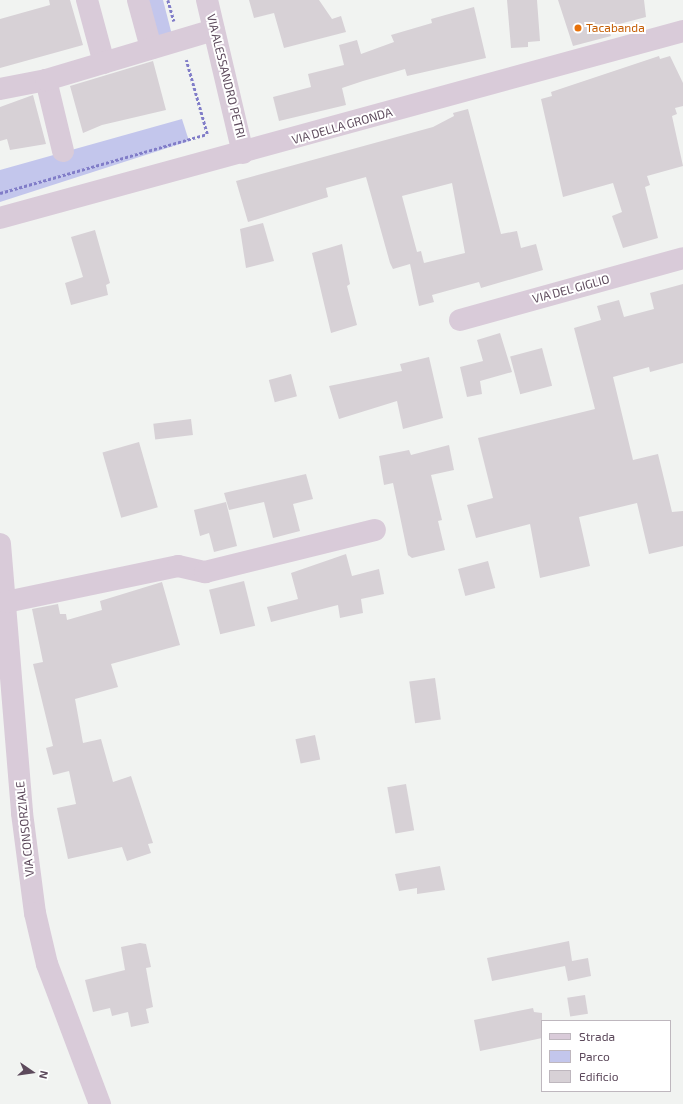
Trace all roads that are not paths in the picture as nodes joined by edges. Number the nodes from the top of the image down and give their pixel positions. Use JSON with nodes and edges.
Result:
{"nodes":[{"id":1,"x":87,"y":0,"type":"edge"},
{"id":2,"x":138,"y":0,"type":"edge"},
{"id":3,"x":206,"y":0,"type":"edge"},
{"id":4,"x":214,"y":30,"type":"junction"},
{"id":5,"x":683,"y":31,"type":"edge"},
{"id":6,"x":151,"y":48,"type":"junction"},
{"id":7,"x":104,"y":63,"type":"junction"},
{"id":8,"x":46,"y":80,"type":"junction"},
{"id":9,"x":0,"y":89,"type":"edge"},
{"id":10,"x":64,"y":151,"type":"dead end"},
{"id":11,"x":244,"y":153,"type":"junction"},
{"id":12,"x":0,"y":218,"type":"edge"},
{"id":13,"x":683,"y":258,"type":"edge"},
{"id":14,"x":460,"y":320,"type":"dead end"},
{"id":15,"x":375,"y":530,"type":"dead end"},
{"id":16,"x":0,"y":544,"type":"edge"},
{"id":17,"x":6,"y":602,"type":"junction"},
{"id":18,"x":100,"y":1104,"type":"edge"}],
"edges":[{"from":1,"to":7,"type":"street"},
{"from":2,"to":6,"type":"street"},
{"from":3,"to":4,"type":"street","name":"VIA ALESSANDRO PETRI"},
{"from":4,"to":6,"type":"street"},
{"from":4,"to":11,"type":"street","name":"VIA ALESSANDRO PETRI"},
{"from":5,"to":11,"type":"street","name":"VIA DELLA GRONDA"},
{"from":6,"to":7,"type":"street"},
{"from":7,"to":8,"type":"street"},
{"from":8,"to":9,"type":"street"},
{"from":8,"to":10,"type":"street"},
{"from":11,"to":12,"type":"street","name":"VIA DELLA GRONDA"},
{"from":13,"to":14,"type":"street","name":"VIA DEL GIGLIO"},
{"from":15,"to":17,"type":"street"},
{"from":16,"to":17,"type":"street","name":"VIA CONSORZIALE"},
{"from":17,"to":18,"type":"street","name":"VIA CONSORZIALE"}]}
